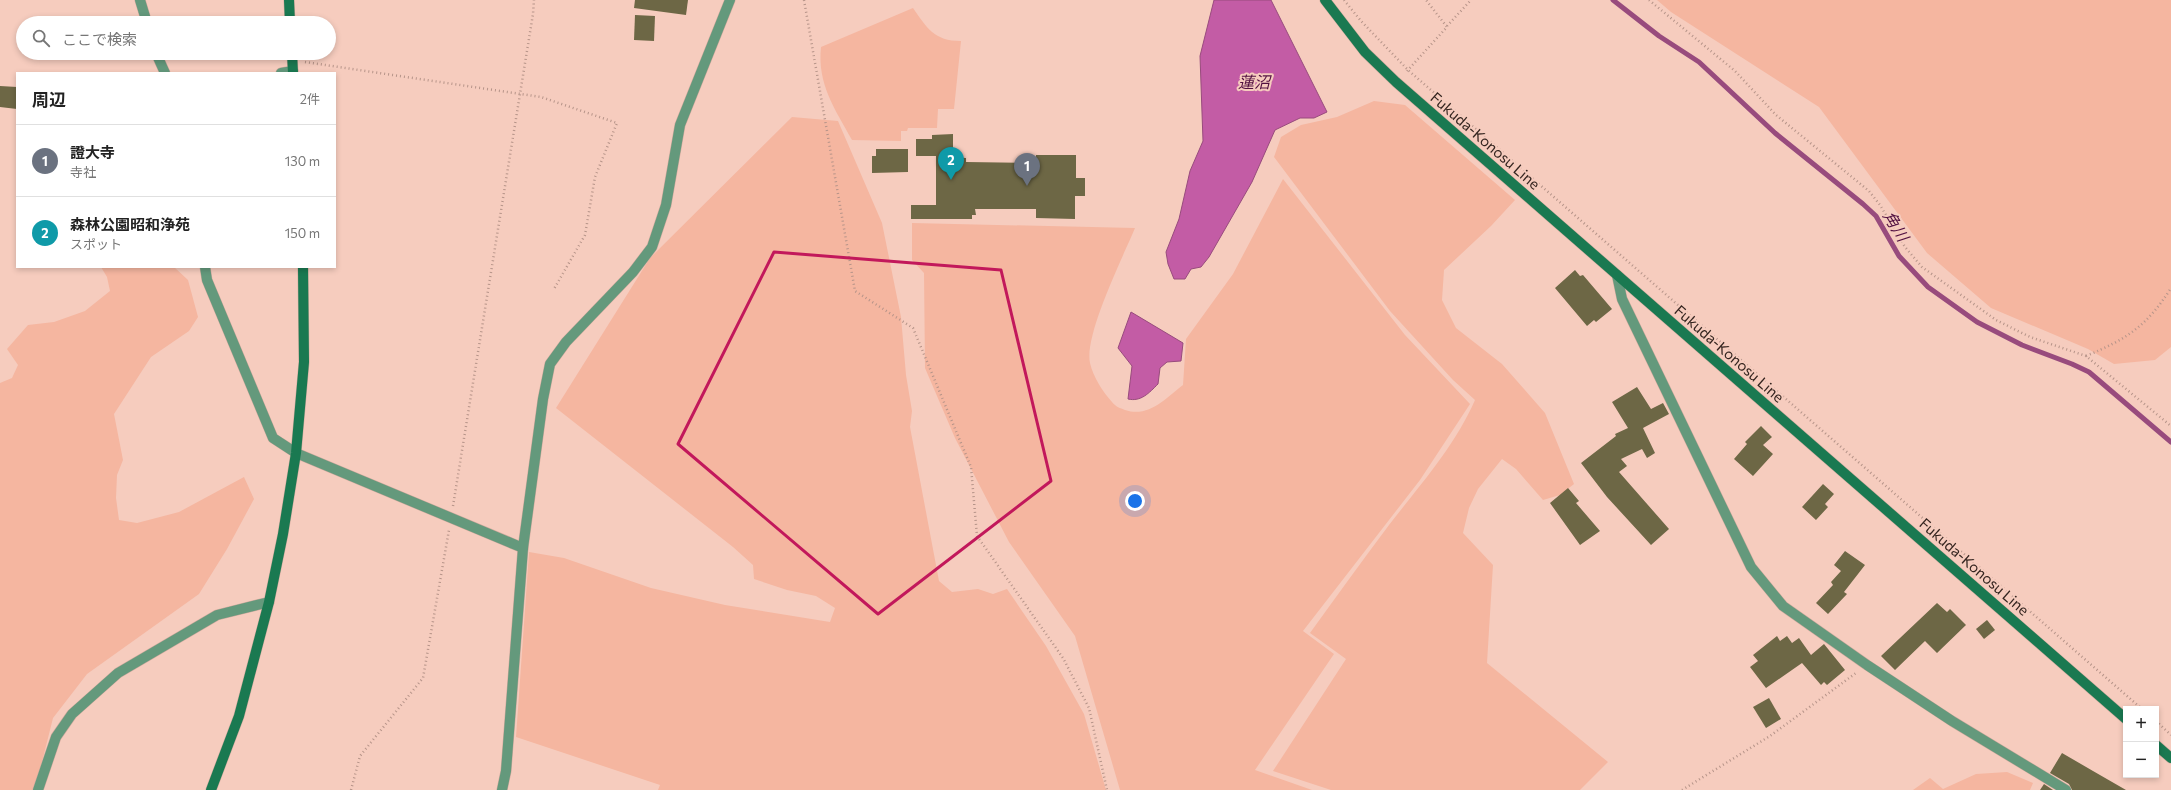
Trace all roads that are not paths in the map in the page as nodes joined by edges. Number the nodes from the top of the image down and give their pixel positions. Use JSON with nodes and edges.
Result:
{"nodes":[{"id":1,"x":140,"y":0,"type":"edge"},
{"id":2,"x":289,"y":0,"type":"edge"},
{"id":3,"x":730,"y":0,"type":"edge"},
{"id":4,"x":1325,"y":0,"type":"edge"},
{"id":5,"x":144,"y":16,"type":"edge"},
{"id":6,"x":290,"y":16,"type":"edge"},
{"id":7,"x":159,"y":60,"type":"edge"},
{"id":8,"x":292,"y":60,"type":"edge"},
{"id":9,"x":165,"y":72,"type":"edge"},
{"id":10,"x":293,"y":72,"type":"edge"},
{"id":11,"x":205,"y":268,"type":"edge"},
{"id":12,"x":302,"y":268,"type":"edge"},
{"id":13,"x":1617,"y":276,"type":"junction"},
{"id":14,"x":296,"y":453,"type":"junction"},
{"id":15,"x":523,"y":548,"type":"junction"},
{"id":16,"x":269,"y":602,"type":"junction"},
{"id":17,"x":2123,"y":716,"type":"edge"},
{"id":18,"x":2159,"y":747,"type":"edge"},
{"id":19,"x":2171,"y":758,"type":"edge"},
{"id":20,"x":38,"y":790,"type":"edge"},
{"id":21,"x":211,"y":790,"type":"edge"},
{"id":22,"x":502,"y":790,"type":"edge"},
{"id":23,"x":2066,"y":790,"type":"edge"}],
"edges":[{"from":1,"to":5,"type":"street"},
{"from":2,"to":6,"type":"main road"},
{"from":3,"to":15,"type":"street"},
{"from":4,"to":13,"type":"main road","name":"Fukuda-Konosu Line"},
{"from":7,"to":9,"type":"street"},
{"from":8,"to":10,"type":"main road"},
{"from":11,"to":14,"type":"street"},
{"from":12,"to":14,"type":"main road"},
{"from":13,"to":17,"type":"main road","name":"Fukuda-Konosu Line"},
{"from":13,"to":23,"type":"street"},
{"from":14,"to":15,"type":"street"},
{"from":14,"to":16,"type":"main road"},
{"from":15,"to":22,"type":"street"},
{"from":16,"to":20,"type":"street"},
{"from":16,"to":21,"type":"main road"},
{"from":18,"to":19,"type":"main road"}]}
